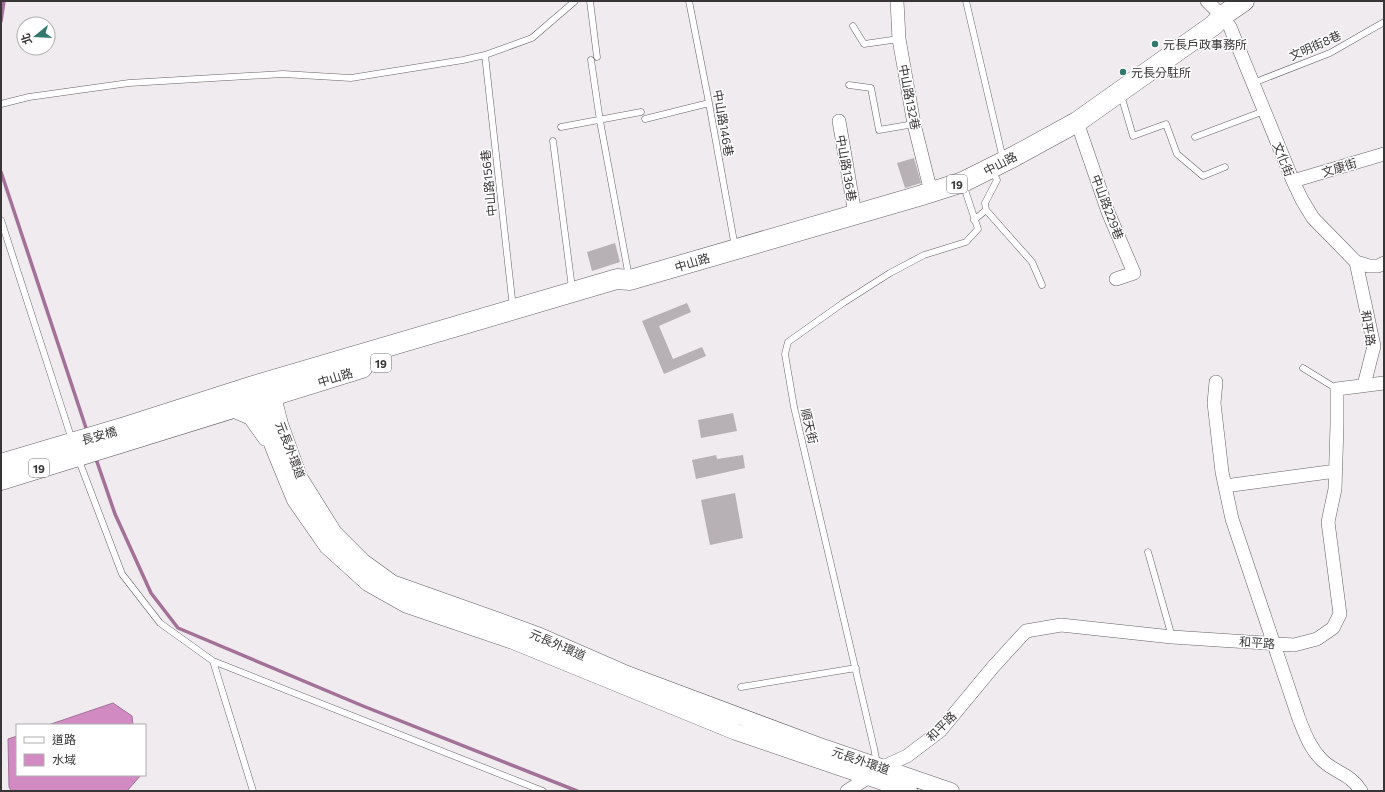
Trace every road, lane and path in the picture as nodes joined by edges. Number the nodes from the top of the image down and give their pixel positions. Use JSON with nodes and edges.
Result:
{"nodes":[{"id":1,"x":576,"y":1,"type":"edge"},
{"id":2,"x":590,"y":1,"type":"edge"},
{"id":3,"x":689,"y":1,"type":"edge"},
{"id":4,"x":897,"y":1,"type":"edge"},
{"id":5,"x":966,"y":1,"type":"edge"},
{"id":6,"x":1206,"y":1,"type":"edge"},
{"id":7,"x":1244,"y":1,"type":"edge"},
{"id":8,"x":1222,"y":16,"type":"junction"},
{"id":9,"x":1384,"y":22,"type":"edge"},
{"id":10,"x":853,"y":26,"type":"dead end"},
{"id":11,"x":899,"y":39,"type":"junction"},
{"id":12,"x":485,"y":55,"type":"junction"},
{"id":13,"x":597,"y":56,"type":"dead end"},
{"id":14,"x":591,"y":60,"type":"dead end"},
{"id":15,"x":1253,"y":83,"type":"junction"},
{"id":16,"x":849,"y":85,"type":"dead end"},
{"id":17,"x":1120,"y":92,"type":"junction"},
{"id":18,"x":709,"y":103,"type":"junction"},
{"id":19,"x":1,"y":104,"type":"edge"},
{"id":20,"x":1264,"y":111,"type":"junction"},
{"id":21,"x":641,"y":112,"type":"dead end"},
{"id":22,"x":645,"y":119,"type":"dead end"},
{"id":23,"x":600,"y":121,"type":"junction"},
{"id":24,"x":838,"y":121,"type":"dead end"},
{"id":25,"x":1077,"y":122,"type":"junction"},
{"id":26,"x":914,"y":124,"type":"junction"},
{"id":27,"x":561,"y":127,"type":"dead end"},
{"id":28,"x":1195,"y":137,"type":"dead end"},
{"id":29,"x":553,"y":141,"type":"dead end"},
{"id":30,"x":1384,"y":154,"type":"edge"},
{"id":31,"x":997,"y":164,"type":"junction"},
{"id":32,"x":1225,"y":167,"type":"dead end"},
{"id":33,"x":1293,"y":181,"type":"junction"},
{"id":34,"x":962,"y":182,"type":"junction"},
{"id":35,"x":931,"y":192,"type":"junction"},
{"id":36,"x":986,"y":210,"type":"junction"},
{"id":37,"x":855,"y":214,"type":"junction"},
{"id":38,"x":1,"y":220,"type":"edge"},
{"id":39,"x":974,"y":220,"type":"junction"},
{"id":40,"x":735,"y":249,"type":"junction"},
{"id":41,"x":1356,"y":262,"type":"junction"},
{"id":42,"x":1384,"y":263,"type":"edge"},
{"id":43,"x":1116,"y":279,"type":"dead end"},
{"id":44,"x":630,"y":280,"type":"junction"},
{"id":45,"x":1042,"y":285,"type":"dead end"},
{"id":46,"x":573,"y":292,"type":"junction"},
{"id":47,"x":513,"y":310,"type":"junction"},
{"id":48,"x":1303,"y":368,"type":"dead end"},
{"id":49,"x":1216,"y":382,"type":"dead end"},
{"id":50,"x":1384,"y":383,"type":"edge"},
{"id":51,"x":1364,"y":385,"type":"junction"},
{"id":52,"x":1337,"y":389,"type":"junction"},
{"id":53,"x":263,"y":391,"type":"junction"},
{"id":54,"x":230,"y":408,"type":"junction"},
{"id":55,"x":127,"y":434,"type":"junction"},
{"id":56,"x":75,"y":449,"type":"junction"},
{"id":57,"x":274,"y":449,"type":"junction"},
{"id":58,"x":1,"y":464,"type":"edge"},
{"id":59,"x":1336,"y":471,"type":"junction"},
{"id":60,"x":1,"y":480,"type":"edge"},
{"id":61,"x":1225,"y":486,"type":"junction"},
{"id":62,"x":1148,"y":552,"type":"dead end"},
{"id":63,"x":1172,"y":637,"type":"junction"},
{"id":64,"x":1273,"y":643,"type":"junction"},
{"id":65,"x":213,"y":662,"type":"junction"},
{"id":66,"x":856,"y":668,"type":"junction"},
{"id":67,"x":741,"y":687,"type":"dead end"},
{"id":68,"x":876,"y":770,"type":"junction"},
{"id":69,"x":254,"y":791,"type":"edge"},
{"id":70,"x":543,"y":791,"type":"edge"},
{"id":71,"x":847,"y":791,"type":"edge"},
{"id":72,"x":909,"y":791,"type":"edge"},
{"id":73,"x":951,"y":791,"type":"edge"},
{"id":74,"x":1361,"y":791,"type":"edge"}],
"edges":[{"from":1,"to":12,"type":"lane"},
{"from":2,"to":13,"type":"lane"},
{"from":3,"to":18,"type":"lane","name":"中山路146巷"},
{"from":4,"to":11,"type":"street","name":"中山路132巷"},
{"from":5,"to":31,"type":"lane"},
{"from":6,"to":8,"type":"street","name":"文化街"},
{"from":7,"to":8,"type":"main road","name":"中山路","number":"19"},
{"from":8,"to":15,"type":"street","name":"文化街"},
{"from":8,"to":17,"type":"main road","name":"中山路","number":"19"},
{"from":9,"to":15,"type":"lane","name":"文明街8巷"},
{"from":10,"to":11,"type":"lane"},
{"from":11,"to":26,"type":"street","name":"中山路132巷"},
{"from":12,"to":19,"type":"lane"},
{"from":12,"to":47,"type":"lane","name":"中山路156巷"},
{"from":14,"to":23,"type":"lane"},
{"from":15,"to":20,"type":"street","name":"文化街"},
{"from":16,"to":26,"type":"lane"},
{"from":17,"to":25,"type":"main road","name":"中山路","number":"19"},
{"from":17,"to":32,"type":"lane"},
{"from":18,"to":22,"type":"lane"},
{"from":18,"to":40,"type":"lane","name":"中山路146巷"},
{"from":20,"to":28,"type":"lane"},
{"from":20,"to":33,"type":"street","name":"文化街"},
{"from":21,"to":23,"type":"lane"},
{"from":23,"to":27,"type":"lane"},
{"from":23,"to":44,"type":"lane"},
{"from":24,"to":37,"type":"street","name":"中山路136巷"},
{"from":25,"to":31,"type":"main road","name":"中山路","number":"19"},
{"from":25,"to":43,"type":"street","name":"中山路229巷"},
{"from":26,"to":35,"type":"street","name":"中山路132巷"},
{"from":29,"to":46,"type":"lane"},
{"from":30,"to":33,"type":"street","name":"文康街"},
{"from":31,"to":34,"type":"main road","name":"中山路","number":"19"},
{"from":31,"to":36,"type":"lane"},
{"from":33,"to":41,"type":"street","name":"文化街"},
{"from":34,"to":35,"type":"main road","name":"中山路","number":"19"},
{"from":34,"to":39,"type":"lane","name":"順天街"},
{"from":35,"to":37,"type":"main road","name":"中山路","number":"19"},
{"from":36,"to":39,"type":"lane"},
{"from":36,"to":45,"type":"lane"},
{"from":37,"to":40,"type":"main road","name":"中山路","number":"19"},
{"from":38,"to":56,"type":"lane"},
{"from":39,"to":66,"type":"lane","name":"順天街"},
{"from":40,"to":44,"type":"main road","name":"中山路","number":"19"},
{"from":41,"to":42,"type":"street"},
{"from":41,"to":51,"type":"street","name":"和平路"},
{"from":44,"to":46,"type":"main road","name":"中山路","number":"19"},
{"from":44,"to":53,"type":"main road","name":"中山路","number":"19"},
{"from":46,"to":47,"type":"main road","name":"中山路","number":"19"},
{"from":47,"to":53,"type":"main road","name":"中山路","number":"19"},
{"from":48,"to":52,"type":"lane"},
{"from":49,"to":61,"type":"street"},
{"from":50,"to":51,"type":"street"},
{"from":51,"to":52,"type":"street"},
{"from":52,"to":59,"type":"street","name":"和平路"},
{"from":53,"to":54,"type":"main road","name":"中山路","number":"19"},
{"from":53,"to":55,"type":"main road","name":"中山路","number":"19"},
{"from":53,"to":57,"type":"street","name":"元長外環道"},
{"from":53,"to":68,"type":"street","name":"元長外環道"},
{"from":54,"to":55,"type":"main road","name":"中山路","number":"19"},
{"from":54,"to":57,"type":"street"},
{"from":55,"to":56,"type":"main road","name":"長安橋","number":"19"},
{"from":56,"to":58,"type":"main road","number":"19"},
{"from":56,"to":60,"type":"main road","number":"19"},
{"from":56,"to":65,"type":"lane"},
{"from":57,"to":68,"type":"street","name":"元長外環道"},
{"from":59,"to":61,"type":"street"},
{"from":59,"to":64,"type":"street","name":"和平路"},
{"from":61,"to":64,"type":"street"},
{"from":62,"to":63,"type":"lane"},
{"from":63,"to":64,"type":"street","name":"和平路"},
{"from":63,"to":68,"type":"street","name":"和平路"},
{"from":64,"to":74,"type":"street"},
{"from":65,"to":69,"type":"lane"},
{"from":65,"to":70,"type":"lane"},
{"from":66,"to":67,"type":"lane"},
{"from":66,"to":68,"type":"lane","name":"順天街"},
{"from":68,"to":71,"type":"street","name":"和平路"},
{"from":68,"to":72,"type":"street","name":"元長外環道"},
{"from":68,"to":73,"type":"street","name":"元長外環道"}]}
